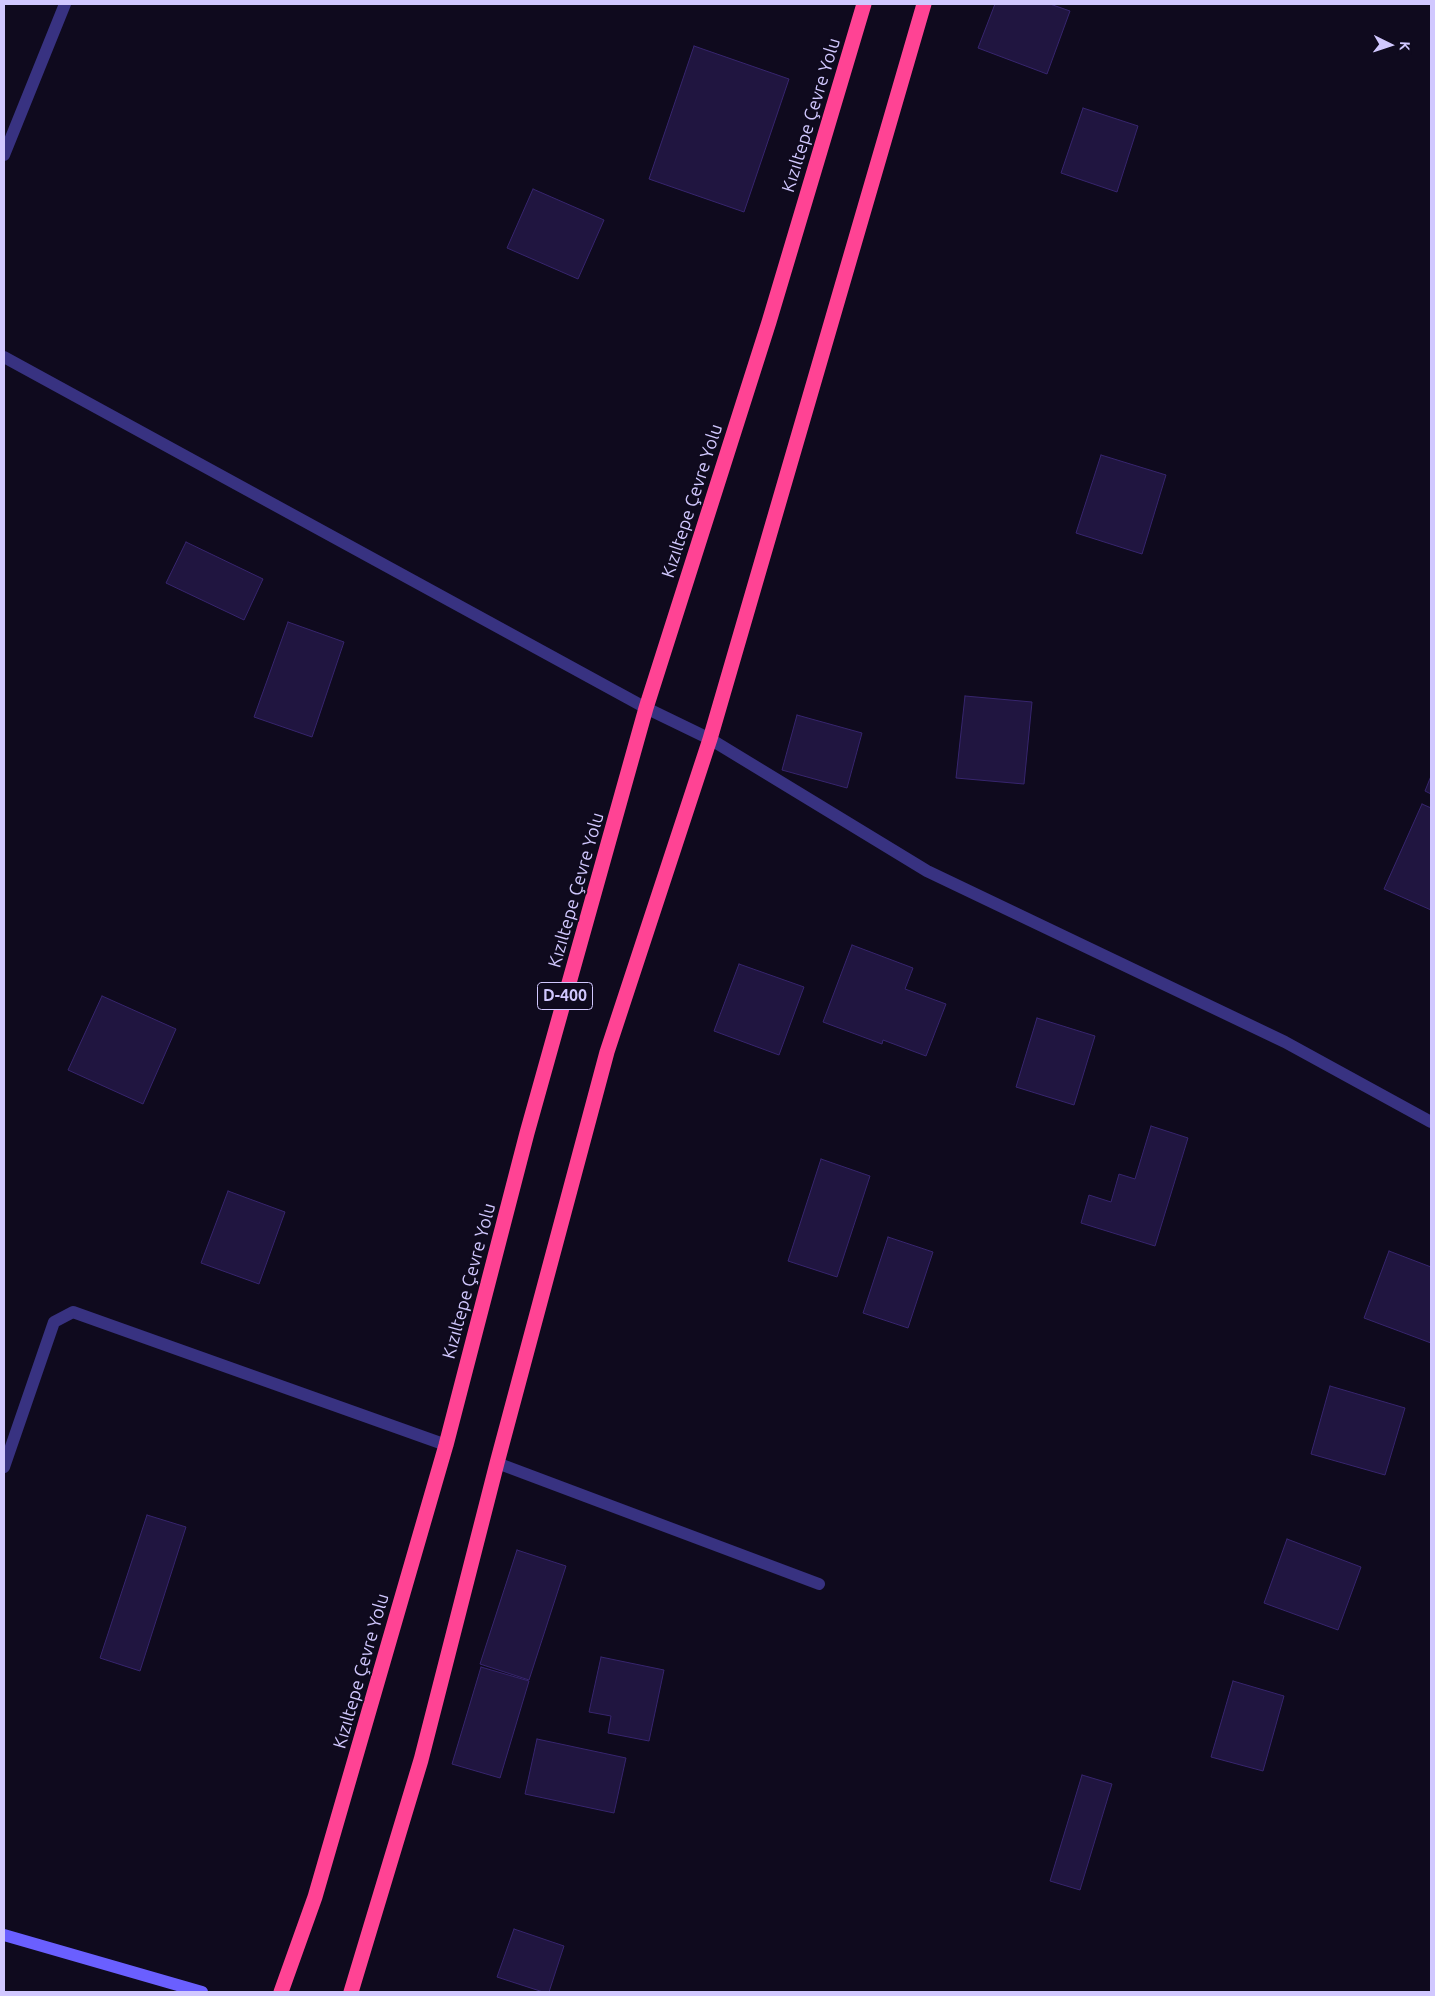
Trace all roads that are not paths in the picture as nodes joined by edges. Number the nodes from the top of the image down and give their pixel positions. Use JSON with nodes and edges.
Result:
{"nodes":[{"id":1,"x":66,"y":4,"type":"edge"},
{"id":2,"x":864,"y":4,"type":"edge"},
{"id":3,"x":924,"y":4,"type":"edge"},
{"id":4,"x":4,"y":156,"type":"edge"},
{"id":5,"x":4,"y":356,"type":"edge"},
{"id":6,"x":646,"y":708,"type":"junction"},
{"id":7,"x":710,"y":738,"type":"junction"},
{"id":8,"x":1431,"y":1122,"type":"edge"},
{"id":9,"x":446,"y":1445,"type":"junction"},
{"id":10,"x":497,"y":1463,"type":"junction"},
{"id":11,"x":4,"y":1468,"type":"edge"},
{"id":12,"x":820,"y":1584,"type":"dead end"},
{"id":13,"x":4,"y":1934,"type":"edge"},
{"id":14,"x":202,"y":1992,"type":"edge"},
{"id":15,"x":281,"y":1992,"type":"edge"},
{"id":16,"x":351,"y":1992,"type":"edge"}],
"edges":[{"from":1,"to":4,"type":"street"},
{"from":2,"to":6,"type":"highway","name":"Kızıltepe Çevre Yolu","number":"D-400"},
{"from":3,"to":7,"type":"highway"},
{"from":5,"to":6,"type":"street"},
{"from":6,"to":7,"type":"street"},
{"from":6,"to":9,"type":"highway","name":"Kızıltepe Çevre Yolu","number":"D-400"},
{"from":7,"to":8,"type":"street"},
{"from":7,"to":10,"type":"highway"},
{"from":9,"to":11,"type":"street"},
{"from":9,"to":15,"type":"highway","name":"Kızıltepe Çevre Yolu","number":"D-400"},
{"from":10,"to":12,"type":"street"},
{"from":10,"to":16,"type":"highway"},
{"from":13,"to":14,"type":"street"}]}
